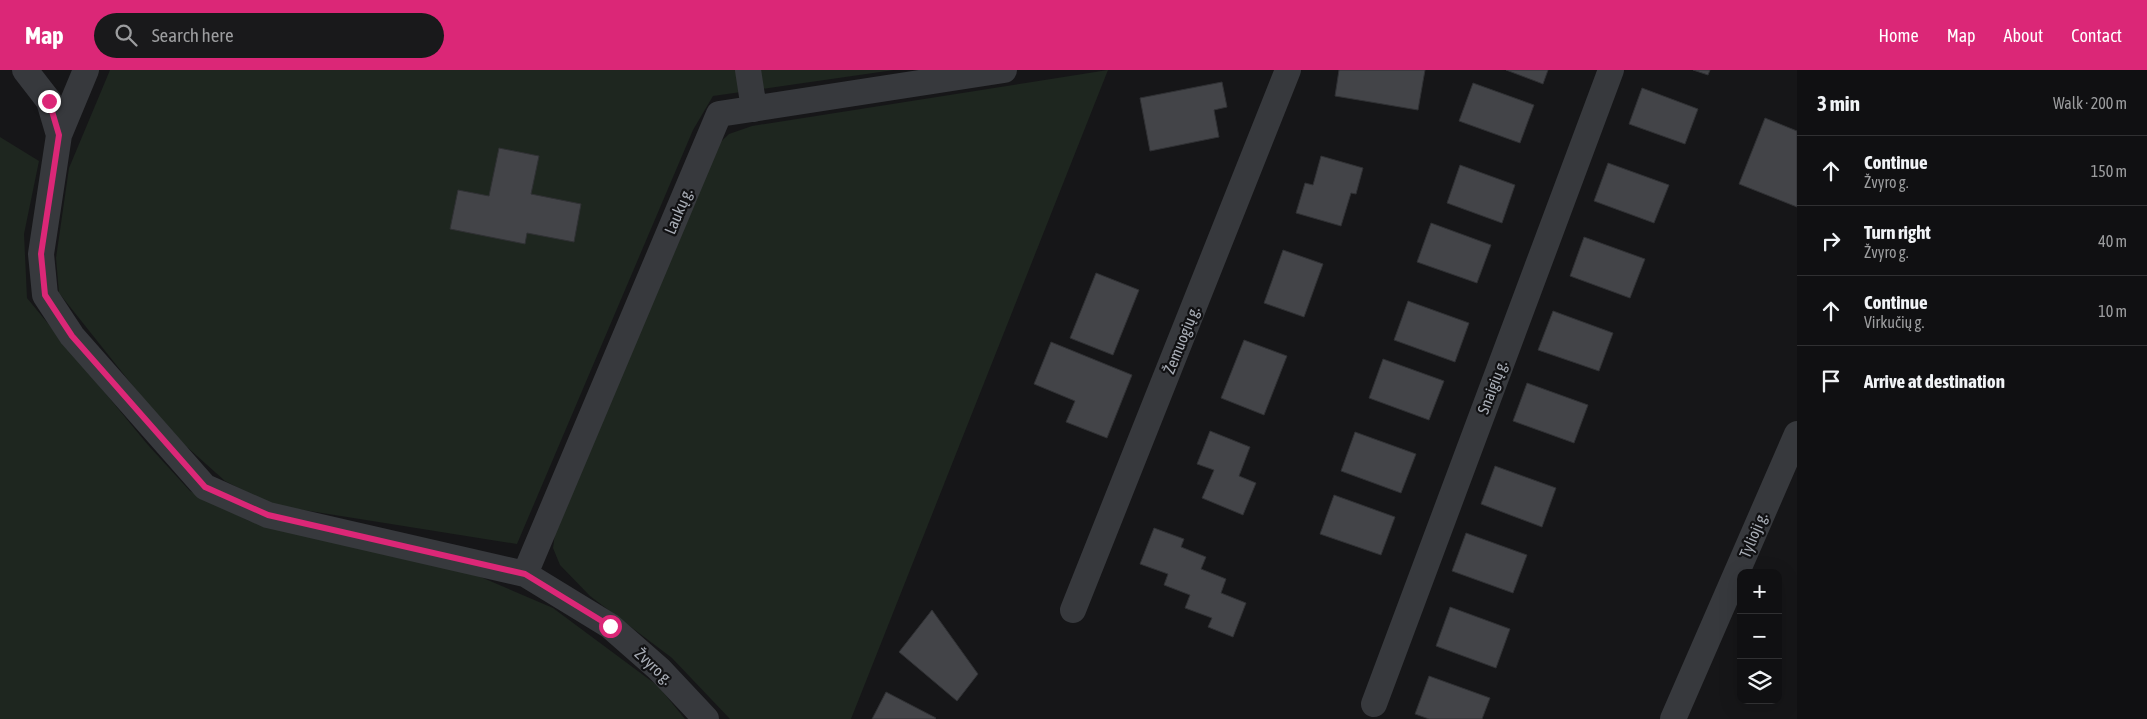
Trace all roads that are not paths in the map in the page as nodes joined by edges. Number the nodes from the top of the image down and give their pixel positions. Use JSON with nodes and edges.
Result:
{"nodes":[{"id":1,"x":25,"y":70,"type":"edge"},
{"id":2,"x":86,"y":70,"type":"edge"},
{"id":3,"x":748,"y":70,"type":"edge"},
{"id":4,"x":1004,"y":70,"type":"edge"},
{"id":5,"x":1288,"y":70,"type":"edge"},
{"id":6,"x":1611,"y":70,"type":"edge"},
{"id":7,"x":754,"y":109,"type":"junction"},
{"id":8,"x":59,"y":135,"type":"junction"},
{"id":9,"x":1797,"y":434,"type":"edge"},
{"id":10,"x":525,"y":574,"type":"junction"},
{"id":11,"x":1073,"y":610,"type":"dead end"},
{"id":12,"x":1374,"y":704,"type":"dead end"},
{"id":13,"x":706,"y":719,"type":"edge"},
{"id":14,"x":1674,"y":719,"type":"edge"}],
"edges":[{"from":1,"to":8,"type":"street"},
{"from":2,"to":8,"type":"street","name":"Žvyro g."},
{"from":3,"to":7,"type":"street"},
{"from":4,"to":7,"type":"street","name":"Laukų g."},
{"from":5,"to":11,"type":"street","name":"Žemuogių g."},
{"from":6,"to":12,"type":"street","name":"Snaigių g."},
{"from":7,"to":10,"type":"street","name":"Laukų g."},
{"from":8,"to":10,"type":"street","name":"Žvyro g."},
{"from":9,"to":14,"type":"street","name":"Tylioji g."},
{"from":10,"to":13,"type":"street","name":"Žvyro g."}]}
